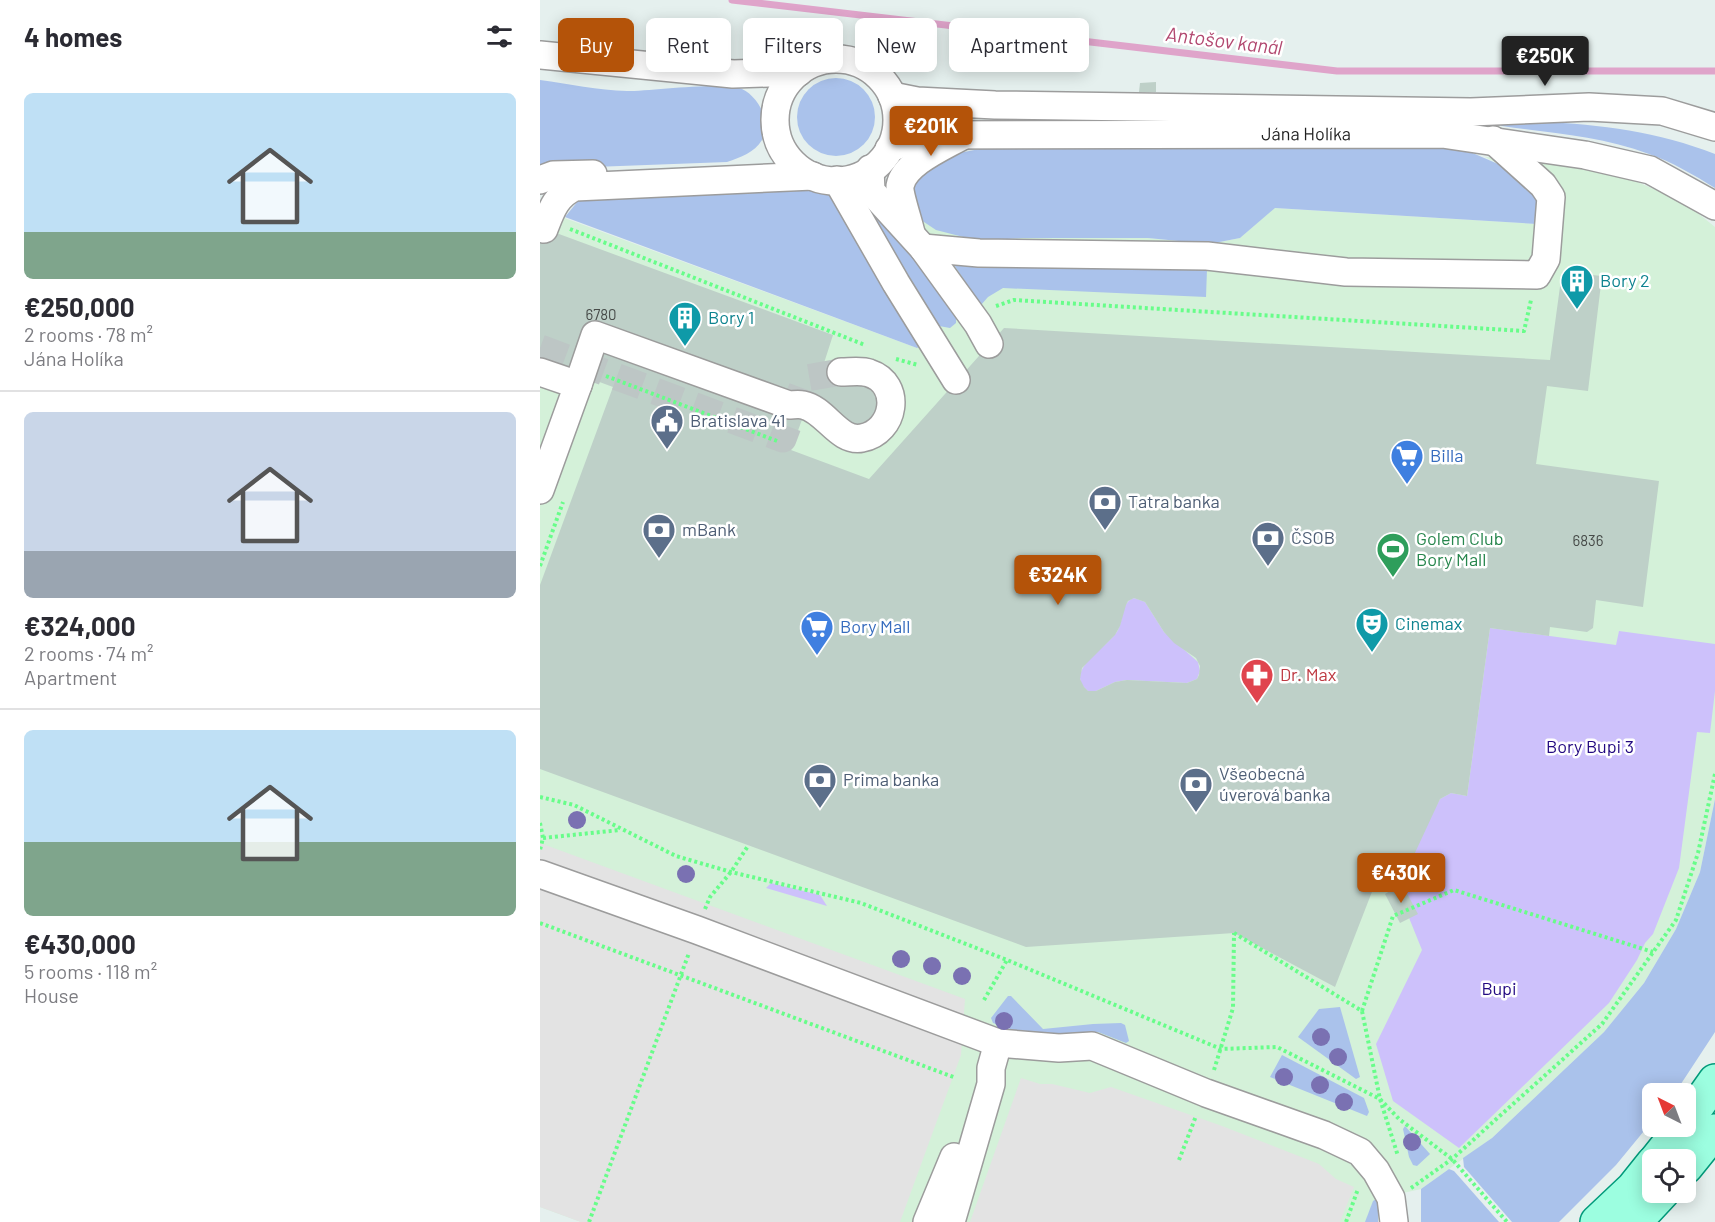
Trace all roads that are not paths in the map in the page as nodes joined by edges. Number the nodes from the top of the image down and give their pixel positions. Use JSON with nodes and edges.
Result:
{"nodes":[{"id":1,"x":540,"y":55,"type":"edge"},
{"id":2,"x":843,"y":60,"type":"edge"},
{"id":3,"x":799,"y":72,"type":"joint"},
{"id":4,"x":733,"y":75,"type":"junction"},
{"id":5,"x":892,"y":96,"type":"junction"},
{"id":6,"x":776,"y":112,"type":"junction"},
{"id":7,"x":1715,"y":127,"type":"edge"},
{"id":8,"x":965,"y":134,"type":"junction"},
{"id":9,"x":1493,"y":140,"type":"junction"},
{"id":10,"x":780,"y":143,"type":"junction"},
{"id":11,"x":889,"y":149,"type":"junction"},
{"id":12,"x":870,"y":169,"type":"junction"},
{"id":13,"x":825,"y":178,"type":"junction"},
{"id":14,"x":540,"y":180,"type":"edge"},
{"id":15,"x":1715,"y":206,"type":"edge"},
{"id":16,"x":556,"y":229,"type":"road end"},
{"id":17,"x":917,"y":241,"type":"junction"},
{"id":18,"x":984,"y":334,"type":"road end"},
{"id":19,"x":950,"y":368,"type":"road end"},
{"id":20,"x":540,"y":372,"type":"edge"},
{"id":21,"x":841,"y":372,"type":"tunnel mouth"},
{"id":22,"x":578,"y":385,"type":"junction"},
{"id":23,"x":540,"y":490,"type":"edge"},
{"id":24,"x":540,"y":874,"type":"edge"},
{"id":25,"x":995,"y":1055,"type":"junction"},
{"id":26,"x":1715,"y":1081,"type":"edge"},
{"id":27,"x":1696,"y":1108,"type":"edge"},
{"id":28,"x":1715,"y":1131,"type":"edge"},
{"id":29,"x":1674,"y":1137,"type":"edge"},
{"id":30,"x":1665,"y":1149,"type":"edge"},
{"id":31,"x":1696,"y":1155,"type":"edge"},
{"id":32,"x":1642,"y":1177,"type":"edge"},
{"id":33,"x":1653,"y":1203,"type":"edge"},
{"id":34,"x":927,"y":1222,"type":"edge"},
{"id":35,"x":951,"y":1222,"type":"edge"},
{"id":36,"x":1394,"y":1222,"type":"edge"},
{"id":37,"x":1597,"y":1222,"type":"edge"},
{"id":38,"x":1635,"y":1222,"type":"edge"}],
"edges":[{"from":1,"to":4,"type":"street"},
{"from":2,"to":5,"type":"street"},
{"from":3,"to":4,"type":"street"},
{"from":3,"to":6,"type":"street"},
{"from":4,"to":6,"type":"street"},
{"from":5,"to":7,"type":"street","name":"Jána Holíka"},
{"from":5,"to":11,"type":"street"},
{"from":6,"to":10,"type":"street"},
{"from":8,"to":9,"type":"street","name":"Jána Holíka"},
{"from":8,"to":11,"type":"street","name":"Jána Holíka"},
{"from":8,"to":17,"type":"street"},
{"from":9,"to":15,"type":"street","name":"Jána Holíka"},
{"from":9,"to":17,"type":"street"},
{"from":10,"to":13,"type":"street"},
{"from":10,"to":14,"type":"street"},
{"from":11,"to":12,"type":"street"},
{"from":12,"to":13,"type":"street"},
{"from":12,"to":17,"type":"street"},
{"from":13,"to":16,"type":"street"},
{"from":13,"to":19,"type":"street"},
{"from":17,"to":18,"type":"street"},
{"from":20,"to":22,"type":"street"},
{"from":21,"to":22,"type":"street"},
{"from":22,"to":23,"type":"street"},
{"from":24,"to":25,"type":"street"},
{"from":25,"to":34,"type":"street"},
{"from":25,"to":35,"type":"street"},
{"from":25,"to":36,"type":"street"},
{"from":26,"to":27,"type":"main road"},
{"from":28,"to":31,"type":"main road"},
{"from":29,"to":30,"type":"main road"},
{"from":32,"to":37,"type":"main road"},
{"from":33,"to":38,"type":"main road"}]}
